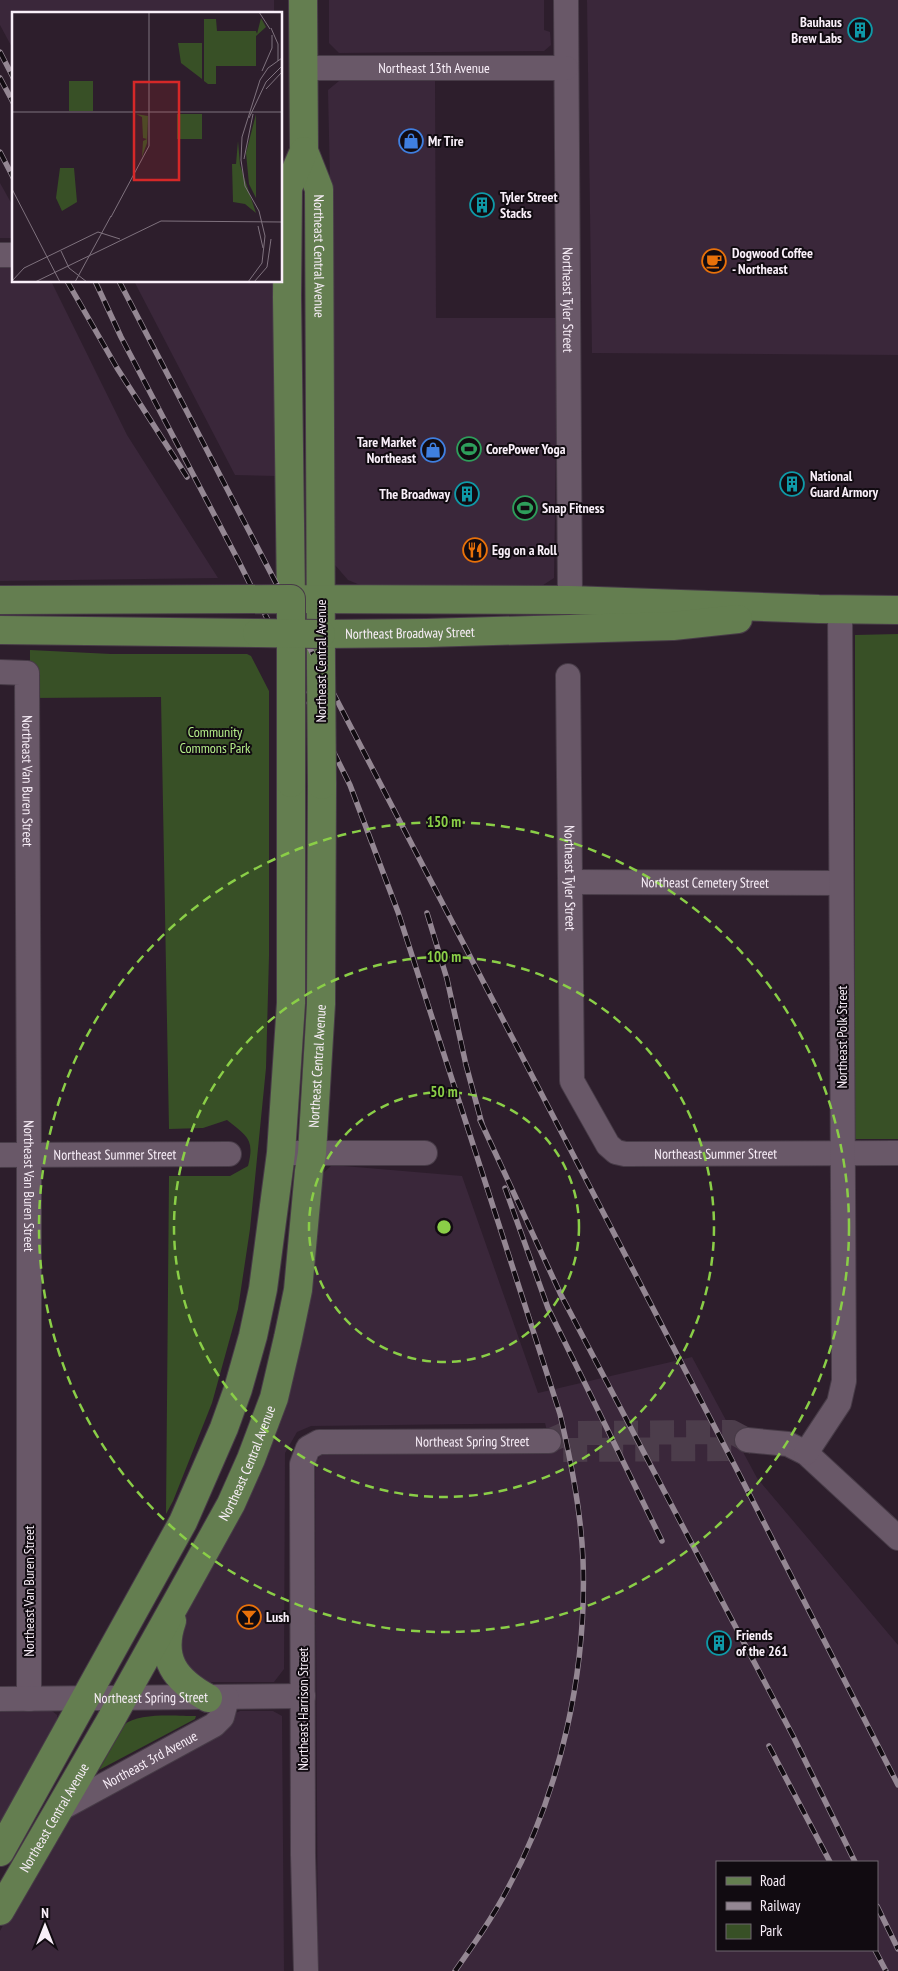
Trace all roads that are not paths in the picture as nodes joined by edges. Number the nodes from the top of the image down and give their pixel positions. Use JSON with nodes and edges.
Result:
{"nodes":[{"id":1,"x":303,"y":0,"type":"edge"},
{"id":2,"x":566,"y":0,"type":"edge"},
{"id":3,"x":303,"y":68,"type":"junction"},
{"id":4,"x":566,"y":68,"type":"junction"},
{"id":5,"x":304,"y":151,"type":"junction"},
{"id":6,"x":284,"y":254,"type":"edge"},
{"id":7,"x":291,"y":599,"type":"junction"},
{"id":8,"x":321,"y":599,"type":"junction"},
{"id":9,"x":0,"y":600,"type":"edge"},
{"id":10,"x":570,"y":600,"type":"junction"},
{"id":11,"x":830,"y":609,"type":"junction"},
{"id":12,"x":898,"y":610,"type":"edge"},
{"id":13,"x":0,"y":630,"type":"edge"},
{"id":14,"x":292,"y":634,"type":"junction"},
{"id":15,"x":321,"y":634,"type":"junction"},
{"id":16,"x":0,"y":672,"type":"edge"},
{"id":17,"x":568,"y":676,"type":"dead end"},
{"id":18,"x":570,"y":882,"type":"junction"},
{"id":19,"x":841,"y":883,"type":"junction"},
{"id":20,"x":572,"y":1081,"type":"joint"},
{"id":21,"x":281,"y":1153,"type":"junction"},
{"id":22,"x":312,"y":1153,"type":"junction"},
{"id":23,"x":425,"y":1153,"type":"dead end"},
{"id":24,"x":842,"y":1153,"type":"junction"},
{"id":25,"x":898,"y":1153,"type":"edge"},
{"id":26,"x":230,"y":1154,"type":"dead end"},
{"id":27,"x":0,"y":1155,"type":"edge"},
{"id":28,"x":29,"y":1155,"type":"junction"},
{"id":29,"x":747,"y":1440,"type":"tunnel mouth"},
{"id":30,"x":549,"y":1441,"type":"dead end"},
{"id":31,"x":308,"y":1448,"type":"joint"},
{"id":32,"x":806,"y":1453,"type":"junction"},
{"id":33,"x":898,"y":1538,"type":"edge"},
{"id":34,"x":180,"y":1596,"type":"junction"},
{"id":35,"x":303,"y":1696,"type":"junction"},
{"id":36,"x":217,"y":1698,"type":"junction"},
{"id":37,"x":0,"y":1699,"type":"edge"},
{"id":38,"x":29,"y":1699,"type":"junction"},
{"id":39,"x":85,"y":1699,"type":"junction"},
{"id":40,"x":123,"y":1699,"type":"junction"},
{"id":41,"x":58,"y":1810,"type":"junction"},
{"id":42,"x":0,"y":1852,"type":"edge"},
{"id":43,"x":0,"y":1911,"type":"edge"},
{"id":44,"x":306,"y":1971,"type":"edge"}],
"edges":[{"from":1,"to":3,"type":"main road","name":"Northeast Central Avenue"},
{"from":2,"to":4,"type":"street","name":"Northeast Tyler Street"},
{"from":3,"to":4,"type":"street","name":"Northeast 13th Avenue"},
{"from":3,"to":5,"type":"main road","name":"Northeast Central Avenue"},
{"from":4,"to":10,"type":"street","name":"Northeast Tyler Street"},
{"from":5,"to":6,"type":"main road","name":"Northeast Central Avenue"},
{"from":5,"to":8,"type":"main road","name":"Northeast Central Avenue"},
{"from":6,"to":7,"type":"main road","name":"Northeast Central Avenue"},
{"from":7,"to":8,"type":"main road","name":"Northeast Broadway Street"},
{"from":7,"to":9,"type":"main road","name":"Northeast Broadway Street","bridge":true},
{"from":7,"to":14,"type":"main road","name":"Northeast Central Avenue","bridge":true},
{"from":8,"to":10,"type":"main road","name":"Northeast Broadway Street"},
{"from":8,"to":15,"type":"main road","name":"Northeast Central Avenue"},
{"from":10,"to":11,"type":"main road","name":"Northeast Broadway Street"},
{"from":11,"to":12,"type":"main road","name":"Northeast Broadway Street"},
{"from":11,"to":15,"type":"main road","name":"Northeast Broadway Street"},
{"from":11,"to":19,"type":"street","name":"Northeast Polk Street"},
{"from":13,"to":14,"type":"main road","name":"Northeast Broadway Street","bridge":true},
{"from":14,"to":15,"type":"main road","name":"Northeast Broadway Street","bridge":true},
{"from":14,"to":21,"type":"main road","name":"Northeast Central Avenue","bridge":true},
{"from":15,"to":22,"type":"main road","name":"Northeast Central Avenue","bridge":true},
{"from":16,"to":28,"type":"street","name":"Northeast Van Buren Street"},
{"from":17,"to":18,"type":"street","name":"Northeast Tyler Street"},
{"from":18,"to":19,"type":"street","name":"Northeast Cemetery Street"},
{"from":18,"to":20,"type":"street","name":"Northeast Tyler Street"},
{"from":19,"to":24,"type":"street","name":"Northeast Polk Street"},
{"from":20,"to":24,"type":"street","name":"Northeast Summer Street"},
{"from":21,"to":22,"type":"street"},
{"from":21,"to":39,"type":"main road","name":"Northeast Central Avenue"},
{"from":22,"to":23,"type":"street"},
{"from":22,"to":34,"type":"main road","name":"Northeast Central Avenue"},
{"from":24,"to":25,"type":"street","name":"Northeast Summer Street"},
{"from":24,"to":32,"type":"street","name":"Northeast Polk Street"},
{"from":26,"to":28,"type":"street","name":"Northeast Summer Street"},
{"from":27,"to":28,"type":"street","name":"Northeast Summer Street"},
{"from":28,"to":38,"type":"street","name":"Northeast Van Buren Street"},
{"from":29,"to":32,"type":"street"},
{"from":30,"to":31,"type":"street","name":"Northeast Spring Street"},
{"from":31,"to":35,"type":"street","name":"Northeast Harrison Street"},
{"from":32,"to":33,"type":"street"},
{"from":34,"to":36,"type":"main road"},
{"from":34,"to":40,"type":"main road","name":"Northeast Central Avenue"},
{"from":35,"to":36,"type":"street","name":"Northeast Spring Street"},
{"from":35,"to":44,"type":"street","name":"Northeast Harrison Street"},
{"from":36,"to":40,"type":"street","name":"Northeast Spring Street"},
{"from":36,"to":41,"type":"street","name":"Northeast 3rd Avenue"},
{"from":37,"to":38,"type":"street","name":"Northeast Spring Street"},
{"from":38,"to":39,"type":"street","name":"Northeast Spring Street"},
{"from":39,"to":40,"type":"street","name":"Northeast Spring Street"},
{"from":39,"to":42,"type":"main road","name":"Northeast Central Avenue"},
{"from":40,"to":41,"type":"main road","name":"Northeast Central Avenue"},
{"from":41,"to":43,"type":"main road","name":"Northeast Central Avenue"}]}
